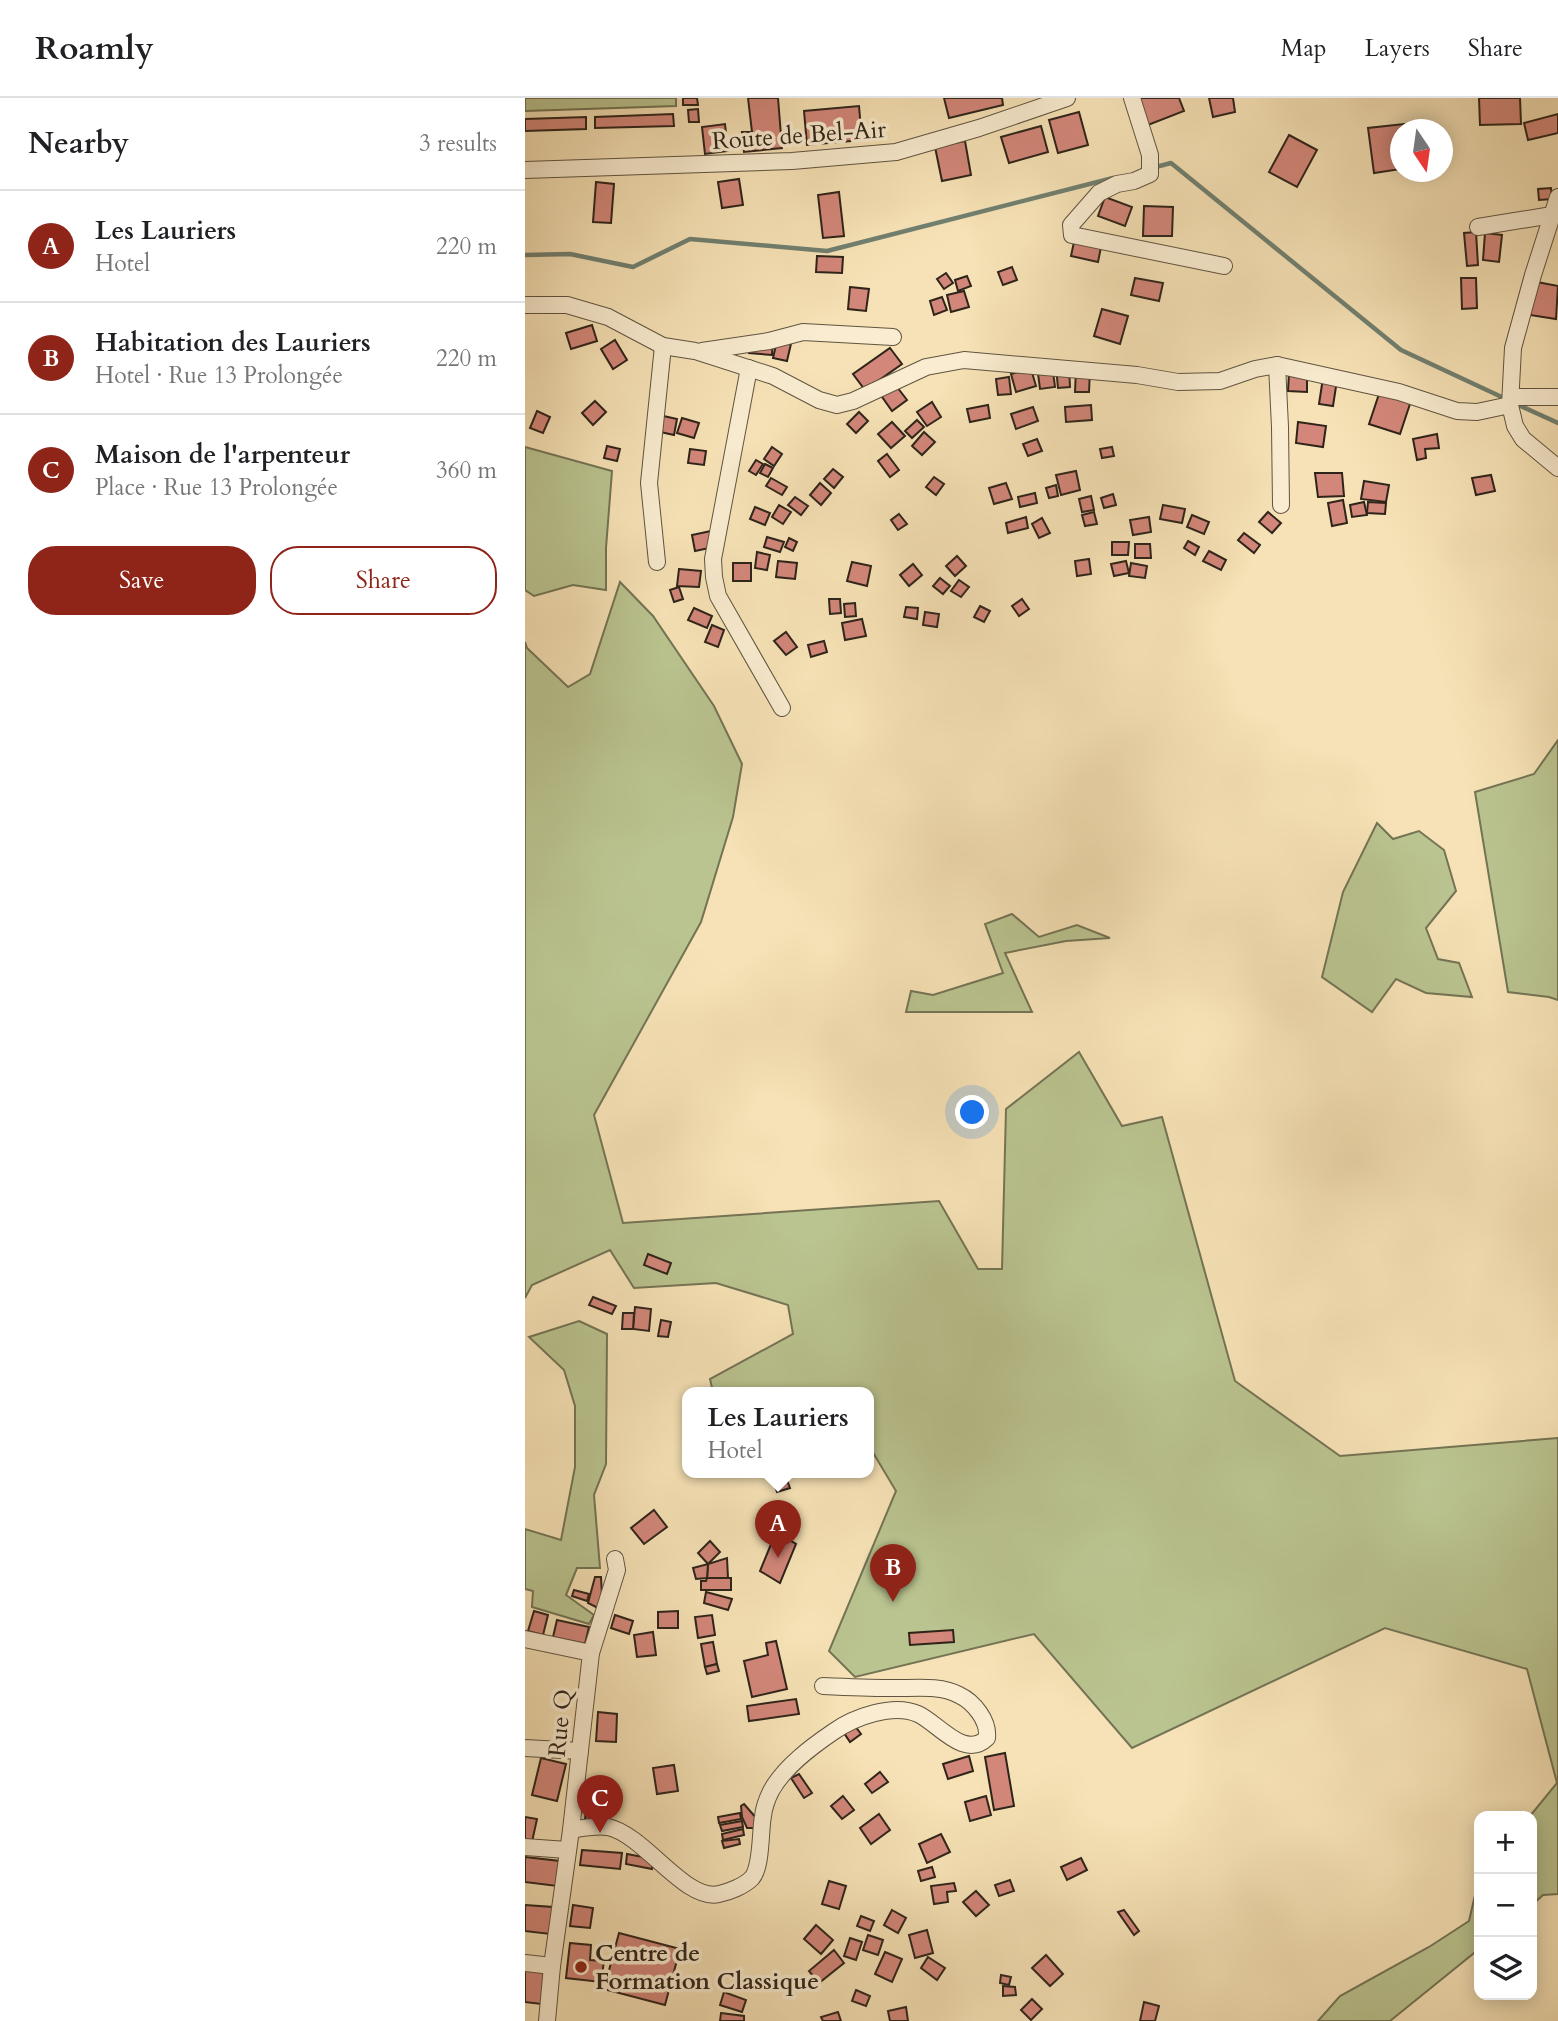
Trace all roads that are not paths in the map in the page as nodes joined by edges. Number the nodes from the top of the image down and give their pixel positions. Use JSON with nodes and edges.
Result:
{"nodes":[{"id":1,"x":1067,"y":98,"type":"edge"},
{"id":2,"x":1132,"y":98,"type":"edge"},
{"id":3,"x":525,"y":170,"type":"edge"},
{"id":4,"x":1558,"y":197,"type":"edge"},
{"id":5,"x":1552,"y":215,"type":"junction"},
{"id":6,"x":1478,"y":227,"type":"dead end"},
{"id":7,"x":1224,"y":266,"type":"dead end"},
{"id":8,"x":525,"y":305,"type":"edge"},
{"id":9,"x":893,"y":337,"type":"dead end"},
{"id":10,"x":663,"y":346,"type":"junction"},
{"id":11,"x":695,"y":351,"type":"junction"},
{"id":12,"x":1277,"y":365,"type":"junction"},
{"id":13,"x":749,"y":368,"type":"junction"},
{"id":14,"x":1558,"y":397,"type":"edge"},
{"id":15,"x":1511,"y":401,"type":"junction"},
{"id":16,"x":1558,"y":468,"type":"edge"},
{"id":17,"x":1282,"y":505,"type":"dead end"},
{"id":18,"x":657,"y":562,"type":"dead end"},
{"id":19,"x":782,"y":708,"type":"dead end"},
{"id":20,"x":615,"y":1559,"type":"dead end"},
{"id":21,"x":525,"y":1639,"type":"edge"},
{"id":22,"x":590,"y":1653,"type":"junction"},
{"id":23,"x":823,"y":1685,"type":"dead end"},
{"id":24,"x":525,"y":1748,"type":"edge"},
{"id":25,"x":580,"y":1751,"type":"junction"},
{"id":26,"x":571,"y":1830,"type":"junction"},
{"id":27,"x":525,"y":1847,"type":"edge"},
{"id":28,"x":568,"y":1850,"type":"junction"},
{"id":29,"x":525,"y":1963,"type":"edge"},
{"id":30,"x":552,"y":1966,"type":"junction"},
{"id":31,"x":547,"y":2021,"type":"edge"}],
"edges":[{"from":1,"to":3,"type":"street","name":"Route de Bel-Air"},
{"from":2,"to":7,"type":"street"},
{"from":4,"to":5,"type":"street"},
{"from":5,"to":6,"type":"street"},
{"from":5,"to":15,"type":"street"},
{"from":8,"to":10,"type":"street"},
{"from":9,"to":11,"type":"street"},
{"from":10,"to":11,"type":"street"},
{"from":10,"to":18,"type":"street"},
{"from":11,"to":13,"type":"street"},
{"from":12,"to":13,"type":"street"},
{"from":12,"to":15,"type":"street"},
{"from":12,"to":17,"type":"street"},
{"from":13,"to":19,"type":"street"},
{"from":14,"to":15,"type":"street"},
{"from":15,"to":16,"type":"street"},
{"from":20,"to":22,"type":"street","name":"Rue Q"},
{"from":21,"to":22,"type":"street"},
{"from":22,"to":25,"type":"street","name":"Rue Q"},
{"from":23,"to":26,"type":"street"},
{"from":24,"to":25,"type":"street"},
{"from":25,"to":26,"type":"street","name":"Rue Q"},
{"from":26,"to":28,"type":"street","name":"Rue Q"},
{"from":27,"to":28,"type":"street"},
{"from":28,"to":30,"type":"street","name":"Rue Q"},
{"from":29,"to":30,"type":"street"},
{"from":30,"to":31,"type":"street","name":"Rue Q"}]}
